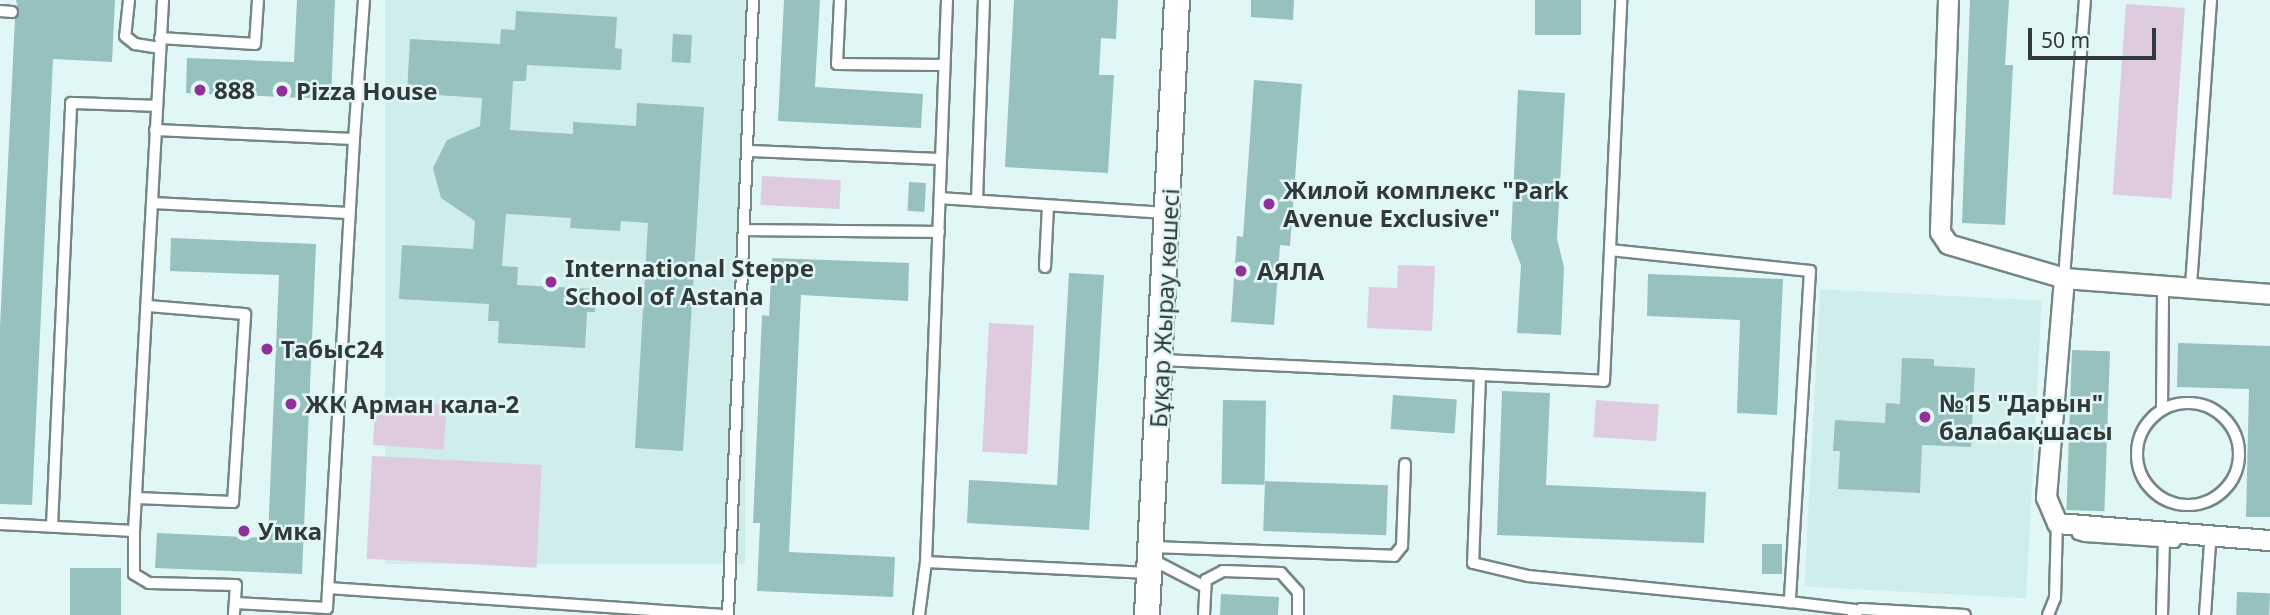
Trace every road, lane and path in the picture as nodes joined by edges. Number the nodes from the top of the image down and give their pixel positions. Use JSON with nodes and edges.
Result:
{"nodes":[{"id":1,"x":129,"y":0,"type":"edge"},
{"id":2,"x":163,"y":0,"type":"edge"},
{"id":3,"x":258,"y":0,"type":"edge"},
{"id":4,"x":364,"y":0,"type":"edge"},
{"id":5,"x":754,"y":0,"type":"edge"},
{"id":6,"x":840,"y":0,"type":"edge"},
{"id":7,"x":947,"y":0,"type":"edge"},
{"id":8,"x":984,"y":0,"type":"edge"},
{"id":9,"x":1177,"y":0,"type":"edge"},
{"id":10,"x":1621,"y":0,"type":"edge"},
{"id":11,"x":1948,"y":0,"type":"edge"},
{"id":12,"x":2085,"y":0,"type":"edge"},
{"id":13,"x":2211,"y":0,"type":"edge"},
{"id":14,"x":0,"y":11,"type":"edge"},
{"id":15,"x":12,"y":12,"type":"dead end"},
{"id":16,"x":160,"y":43,"type":"junction"},
{"id":17,"x":944,"y":65,"type":"junction"},
{"id":18,"x":155,"y":106,"type":"junction"},
{"id":19,"x":155,"y":130,"type":"junction"},
{"id":20,"x":354,"y":139,"type":"junction"},
{"id":21,"x":750,"y":152,"type":"junction"},
{"id":22,"x":940,"y":159,"type":"junction"},
{"id":23,"x":940,"y":198,"type":"junction"},
{"id":24,"x":977,"y":200,"type":"junction"},
{"id":25,"x":153,"y":203,"type":"junction"},
{"id":26,"x":1048,"y":206,"type":"junction"},
{"id":27,"x":349,"y":213,"type":"junction"},
{"id":28,"x":1168,"y":214,"type":"junction"},
{"id":29,"x":744,"y":230,"type":"junction"},
{"id":30,"x":939,"y":232,"type":"junction"},
{"id":31,"x":1610,"y":250,"type":"junction"},
{"id":32,"x":1045,"y":267,"type":"dead end"},
{"id":33,"x":2064,"y":278,"type":"junction"},
{"id":34,"x":2163,"y":285,"type":"junction"},
{"id":35,"x":2191,"y":286,"type":"junction"},
{"id":36,"x":2270,"y":294,"type":"edge"},
{"id":37,"x":147,"y":306,"type":"junction"},
{"id":38,"x":1162,"y":360,"type":"junction"},
{"id":39,"x":1480,"y":375,"type":"junction"},
{"id":40,"x":2162,"y":409,"type":"junction"},
{"id":41,"x":1405,"y":464,"type":"dead end"},
{"id":42,"x":137,"y":498,"type":"junction"},
{"id":43,"x":0,"y":524,"type":"edge"},
{"id":44,"x":2066,"y":524,"type":"junction"},
{"id":45,"x":52,"y":526,"type":"junction"},
{"id":46,"x":134,"y":531,"type":"junction"},
{"id":47,"x":2270,"y":540,"type":"edge"},
{"id":48,"x":2164,"y":541,"type":"junction"},
{"id":49,"x":2210,"y":544,"type":"junction"},
{"id":50,"x":2270,"y":548,"type":"edge"},
{"id":51,"x":1151,"y":559,"type":"junction"},
{"id":52,"x":926,"y":562,"type":"junction"},
{"id":53,"x":1205,"y":587,"type":"junction"},
{"id":54,"x":328,"y":588,"type":"junction"},
{"id":55,"x":235,"y":603,"type":"junction"},
{"id":56,"x":1790,"y":603,"type":"junction"},
{"id":57,"x":1853,"y":613,"type":"edge"},
{"id":58,"x":234,"y":615,"type":"edge"},
{"id":59,"x":720,"y":615,"type":"edge"},
{"id":60,"x":728,"y":615,"type":"edge"},
{"id":61,"x":919,"y":615,"type":"edge"},
{"id":62,"x":1147,"y":615,"type":"edge"},
{"id":63,"x":1203,"y":615,"type":"edge"},
{"id":64,"x":1298,"y":615,"type":"edge"},
{"id":65,"x":1965,"y":615,"type":"edge"},
{"id":66,"x":2048,"y":615,"type":"edge"},
{"id":67,"x":2162,"y":615,"type":"edge"},
{"id":68,"x":2206,"y":615,"type":"edge"}],
"edges":[{"from":1,"to":16,"type":"lane"},
{"from":2,"to":16,"type":"lane"},
{"from":3,"to":16,"type":"lane"},
{"from":4,"to":20,"type":"lane"},
{"from":5,"to":21,"type":"lane"},
{"from":6,"to":17,"type":"lane"},
{"from":7,"to":17,"type":"lane"},
{"from":8,"to":24,"type":"lane"},
{"from":9,"to":28,"type":"street","name":"Бұқар Жырау көшесі"},
{"from":10,"to":31,"type":"lane"},
{"from":11,"to":33,"type":"street"},
{"from":12,"to":33,"type":"lane"},
{"from":13,"to":35,"type":"lane"},
{"from":14,"to":15,"type":"lane"},
{"from":16,"to":18,"type":"lane"},
{"from":17,"to":22,"type":"lane"},
{"from":18,"to":19,"type":"lane"},
{"from":18,"to":45,"type":"lane"},
{"from":19,"to":20,"type":"lane"},
{"from":19,"to":25,"type":"lane"},
{"from":20,"to":27,"type":"lane"},
{"from":21,"to":22,"type":"lane"},
{"from":21,"to":29,"type":"lane"},
{"from":22,"to":23,"type":"lane"},
{"from":23,"to":24,"type":"lane"},
{"from":23,"to":30,"type":"lane"},
{"from":24,"to":26,"type":"lane"},
{"from":25,"to":27,"type":"lane"},
{"from":25,"to":37,"type":"lane"},
{"from":26,"to":28,"type":"lane"},
{"from":26,"to":32,"type":"lane"},
{"from":27,"to":54,"type":"lane"},
{"from":28,"to":38,"type":"street","name":"Бұқар Жырау көшесі"},
{"from":29,"to":30,"type":"lane"},
{"from":29,"to":60,"type":"lane"},
{"from":30,"to":52,"type":"lane"},
{"from":31,"to":39,"type":"lane"},
{"from":31,"to":56,"type":"lane"},
{"from":33,"to":34,"type":"street"},
{"from":33,"to":44,"type":"street"},
{"from":34,"to":35,"type":"street"},
{"from":34,"to":40,"type":"lane"},
{"from":35,"to":36,"type":"street"},
{"from":37,"to":42,"type":"lane"},
{"from":37,"to":42,"type":"lane"},
{"from":38,"to":39,"type":"lane"},
{"from":38,"to":51,"type":"street","name":"Бұқар Жырау көшесі"},
{"from":39,"to":56,"type":"lane"},
{"from":40,"to":40,"type":"lane"},
{"from":41,"to":51,"type":"lane"},
{"from":42,"to":46,"type":"lane"},
{"from":43,"to":45,"type":"lane"},
{"from":44,"to":47,"type":"street"},
{"from":44,"to":48,"type":"lane"},
{"from":44,"to":66,"type":"lane"},
{"from":45,"to":46,"type":"lane"},
{"from":46,"to":55,"type":"lane"},
{"from":48,"to":49,"type":"lane"},
{"from":48,"to":67,"type":"lane"},
{"from":49,"to":50,"type":"lane"},
{"from":49,"to":68,"type":"lane"},
{"from":51,"to":52,"type":"lane"},
{"from":51,"to":53,"type":"lane"},
{"from":51,"to":62,"type":"street","name":"Бұқар Жырау көшесі"},
{"from":52,"to":61,"type":"lane"},
{"from":53,"to":63,"type":"lane"},
{"from":53,"to":64,"type":"lane"},
{"from":54,"to":55,"type":"lane"},
{"from":54,"to":59,"type":"lane"},
{"from":55,"to":58,"type":"lane"},
{"from":56,"to":57,"type":"lane"},
{"from":57,"to":65,"type":"lane"}]}
